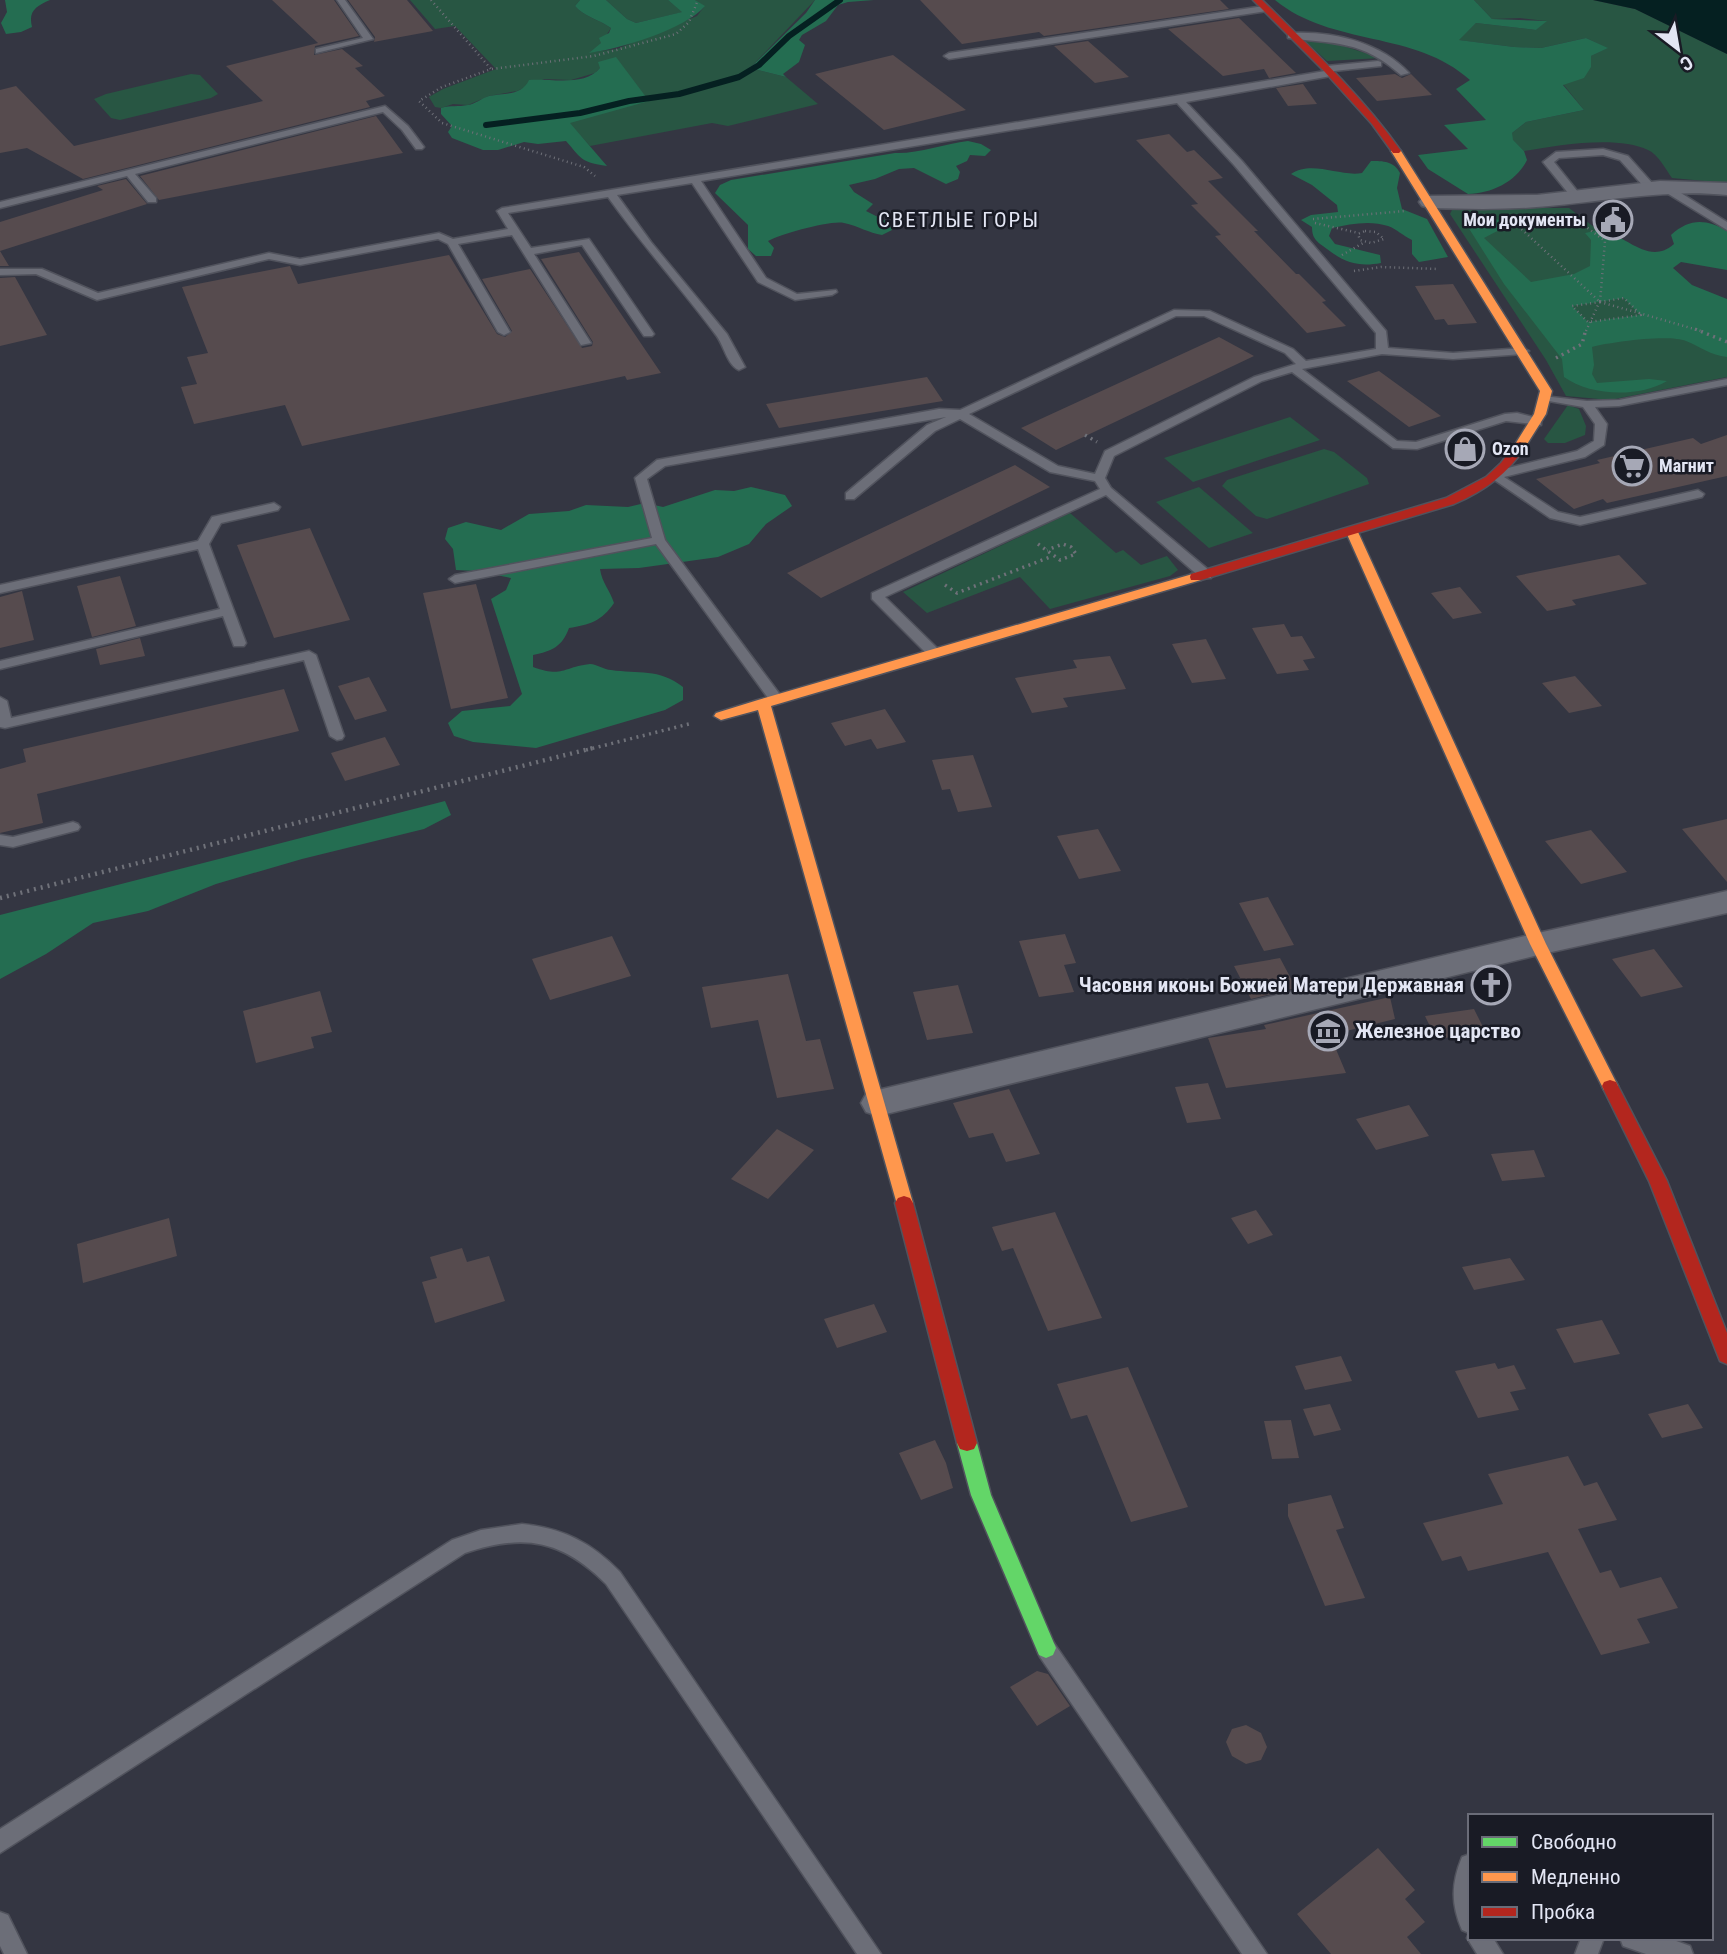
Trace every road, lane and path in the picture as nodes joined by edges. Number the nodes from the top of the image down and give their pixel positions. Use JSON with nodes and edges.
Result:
{"nodes":[{"id":1,"x":341,"y":0,"type":"edge"},
{"id":2,"x":431,"y":0,"type":"edge"},
{"id":3,"x":698,"y":0,"type":"edge"},
{"id":4,"x":1260,"y":5,"type":"edge"},
{"id":5,"x":1291,"y":36,"type":"junction"},
{"id":6,"x":319,"y":51,"type":"dead end"},
{"id":7,"x":948,"y":56,"type":"dead end"},
{"id":8,"x":1378,"y":64,"type":"dead end"},
{"id":9,"x":491,"y":69,"type":"junction"},
{"id":10,"x":1329,"y":71,"type":"junction"},
{"id":11,"x":1404,"y":73,"type":"dead end"},
{"id":12,"x":1179,"y":100,"type":"junction"},
{"id":13,"x":419,"y":147,"type":"dead end"},
{"id":14,"x":129,"y":173,"type":"junction"},
{"id":15,"x":694,"y":179,"type":"junction"},
{"id":16,"x":1655,"y":185,"type":"junction"},
{"id":17,"x":1727,"y":189,"type":"edge"},
{"id":18,"x":610,"y":192,"type":"junction"},
{"id":19,"x":1577,"y":197,"type":"junction"},
{"id":20,"x":152,"y":200,"type":"dead end"},
{"id":21,"x":1550,"y":200,"type":"junction"},
{"id":22,"x":1493,"y":203,"type":"junction"},
{"id":23,"x":0,"y":205,"type":"edge"},
{"id":24,"x":1432,"y":206,"type":"junction"},
{"id":25,"x":1301,"y":220,"type":"dead end"},
{"id":26,"x":1727,"y":227,"type":"edge"},
{"id":27,"x":514,"y":231,"type":"junction"},
{"id":28,"x":1365,"y":231,"type":"joint"},
{"id":29,"x":452,"y":242,"type":"junction"},
{"id":30,"x":528,"y":252,"type":"junction"},
{"id":31,"x":1447,"y":268,"type":"dead end"},
{"id":32,"x":0,"y":272,"type":"edge"},
{"id":33,"x":1332,"y":274,"type":"junction"},
{"id":34,"x":832,"y":292,"type":"dead end"},
{"id":35,"x":1600,"y":302,"type":"junction"},
{"id":36,"x":1641,"y":315,"type":"junction"},
{"id":37,"x":1588,"y":322,"type":"junction"},
{"id":38,"x":504,"y":332,"type":"dead end"},
{"id":39,"x":648,"y":334,"type":"dead end"},
{"id":40,"x":1727,"y":342,"type":"edge"},
{"id":41,"x":585,"y":343,"type":"dead end"},
{"id":42,"x":1382,"y":351,"type":"junction"},
{"id":43,"x":1523,"y":351,"type":"junction"},
{"id":44,"x":739,"y":367,"type":"dead end"},
{"id":45,"x":1298,"y":367,"type":"junction"},
{"id":46,"x":1535,"y":369,"type":"junction"},
{"id":47,"x":1727,"y":382,"type":"edge"},
{"id":48,"x":1547,"y":398,"type":"junction"},
{"id":49,"x":1587,"y":404,"type":"junction"},
{"id":50,"x":960,"y":414,"type":"junction"},
{"id":51,"x":1537,"y":422,"type":"junction"},
{"id":52,"x":1498,"y":476,"type":"junction"},
{"id":53,"x":1103,"y":484,"type":"junction"},
{"id":54,"x":1698,"y":494,"type":"dead end"},
{"id":55,"x":850,"y":496,"type":"dead end"},
{"id":56,"x":274,"y":507,"type":"dead end"},
{"id":57,"x":1352,"y":533,"type":"junction"},
{"id":58,"x":659,"y":540,"type":"junction"},
{"id":59,"x":203,"y":544,"type":"junction"},
{"id":60,"x":1051,"y":556,"type":"junction"},
{"id":61,"x":928,"y":573,"type":"junction"},
{"id":62,"x":1206,"y":575,"type":"junction"},
{"id":63,"x":455,"y":579,"type":"dead end"},
{"id":64,"x":0,"y":589,"type":"edge"},
{"id":65,"x":227,"y":611,"type":"junction"},
{"id":66,"x":239,"y":643,"type":"dead end"},
{"id":67,"x":934,"y":653,"type":"junction"},
{"id":68,"x":0,"y":665,"type":"edge"},
{"id":69,"x":0,"y":701,"type":"edge"},
{"id":70,"x":770,"y":701,"type":"junction"},
{"id":71,"x":722,"y":716,"type":"joint"},
{"id":72,"x":3,"y":725,"type":"edge"},
{"id":73,"x":337,"y":736,"type":"dead end"},
{"id":74,"x":73,"y":827,"type":"dead end"},
{"id":75,"x":0,"y":841,"type":"edge"},
{"id":76,"x":0,"y":898,"type":"edge"},
{"id":77,"x":1727,"y":902,"type":"edge"},
{"id":78,"x":1538,"y":944,"type":"junction"},
{"id":79,"x":878,"y":1102,"type":"junction"},
{"id":80,"x":1727,"y":1356,"type":"edge"},
{"id":81,"x":1046,"y":1648,"type":"joint"},
{"id":82,"x":0,"y":1842,"type":"edge"},
{"id":83,"x":1468,"y":1871,"type":"edge"},
{"id":84,"x":1468,"y":1918,"type":"edge"},
{"id":85,"x":0,"y":1923,"type":"edge"},
{"id":86,"x":1480,"y":1940,"type":"edge"},
{"id":87,"x":1637,"y":1940,"type":"edge"},
{"id":88,"x":16,"y":1954,"type":"edge"},
{"id":89,"x":870,"y":1954,"type":"edge"},
{"id":90,"x":1256,"y":1954,"type":"edge"},
{"id":91,"x":1492,"y":1954,"type":"edge"},
{"id":92,"x":1682,"y":1954,"type":"edge"}],
"edges":[{"from":1,"to":6,"type":"lane"},
{"from":2,"to":9,"type":"path"},
{"from":3,"to":9,"type":"path"},
{"from":4,"to":5,"type":"street"},
{"from":4,"to":7,"type":"lane"},
{"from":5,"to":10,"type":"street"},
{"from":5,"to":11,"type":"lane"},
{"from":8,"to":10,"type":"lane"},
{"from":9,"to":18,"type":"path"},
{"from":10,"to":12,"type":"lane"},
{"from":10,"to":24,"type":"street"},
{"from":12,"to":15,"type":"lane"},
{"from":12,"to":33,"type":"lane"},
{"from":13,"to":14,"type":"lane"},
{"from":14,"to":20,"type":"lane"},
{"from":14,"to":23,"type":"lane"},
{"from":15,"to":18,"type":"lane"},
{"from":15,"to":34,"type":"lane"},
{"from":16,"to":17,"type":"street"},
{"from":16,"to":19,"type":"street"},
{"from":16,"to":19,"type":"lane"},
{"from":16,"to":26,"type":"lane"},
{"from":18,"to":27,"type":"lane"},
{"from":18,"to":44,"type":"lane"},
{"from":19,"to":21,"type":"street"},
{"from":21,"to":22,"type":"street"},
{"from":21,"to":35,"type":"path"},
{"from":22,"to":24,"type":"street"},
{"from":22,"to":35,"type":"path"},
{"from":24,"to":25,"type":"path"},
{"from":24,"to":43,"type":"street"},
{"from":27,"to":29,"type":"lane"},
{"from":27,"to":30,"type":"lane"},
{"from":28,"to":28,"type":"path"},
{"from":29,"to":32,"type":"lane"},
{"from":29,"to":38,"type":"lane"},
{"from":30,"to":39,"type":"lane"},
{"from":30,"to":41,"type":"lane"},
{"from":31,"to":33,"type":"path"},
{"from":33,"to":42,"type":"lane"},
{"from":35,"to":36,"type":"path"},
{"from":35,"to":36,"type":"path"},
{"from":35,"to":37,"type":"path"},
{"from":35,"to":37,"type":"path"},
{"from":36,"to":37,"type":"path"},
{"from":36,"to":40,"type":"path"},
{"from":37,"to":46,"type":"path"},
{"from":42,"to":43,"type":"lane"},
{"from":42,"to":45,"type":"lane"},
{"from":43,"to":46,"type":"street"},
{"from":45,"to":50,"type":"lane"},
{"from":45,"to":51,"type":"lane"},
{"from":45,"to":53,"type":"lane"},
{"from":46,"to":48,"type":"street"},
{"from":47,"to":49,"type":"lane"},
{"from":48,"to":49,"type":"lane"},
{"from":48,"to":51,"type":"street"},
{"from":49,"to":52,"type":"lane"},
{"from":50,"to":53,"type":"lane"},
{"from":50,"to":55,"type":"lane"},
{"from":50,"to":58,"type":"lane"},
{"from":51,"to":52,"type":"street"},
{"from":52,"to":54,"type":"lane"},
{"from":52,"to":57,"type":"street"},
{"from":53,"to":61,"type":"lane"},
{"from":53,"to":62,"type":"lane"},
{"from":56,"to":59,"type":"lane"},
{"from":57,"to":62,"type":"street"},
{"from":57,"to":78,"type":"street"},
{"from":58,"to":63,"type":"lane"},
{"from":58,"to":70,"type":"lane"},
{"from":59,"to":64,"type":"lane"},
{"from":59,"to":65,"type":"lane"},
{"from":60,"to":60,"type":"path"},
{"from":60,"to":61,"type":"path"},
{"from":61,"to":67,"type":"lane"},
{"from":62,"to":67,"type":"street"},
{"from":65,"to":66,"type":"lane"},
{"from":65,"to":68,"type":"lane"},
{"from":67,"to":70,"type":"street"},
{"from":69,"to":72,"type":"lane"},
{"from":70,"to":71,"type":"street"},
{"from":70,"to":79,"type":"street"},
{"from":71,"to":76,"type":"path"},
{"from":72,"to":73,"type":"lane"},
{"from":74,"to":75,"type":"lane"},
{"from":77,"to":78,"type":"street"},
{"from":78,"to":79,"type":"street"},
{"from":78,"to":80,"type":"street"},
{"from":79,"to":81,"type":"street"},
{"from":81,"to":90,"type":"lane"},
{"from":82,"to":89,"type":"lane"},
{"from":83,"to":84,"type":"lane"},
{"from":85,"to":88,"type":"lane"},
{"from":86,"to":91,"type":"lane"},
{"from":87,"to":92,"type":"lane"}]}
